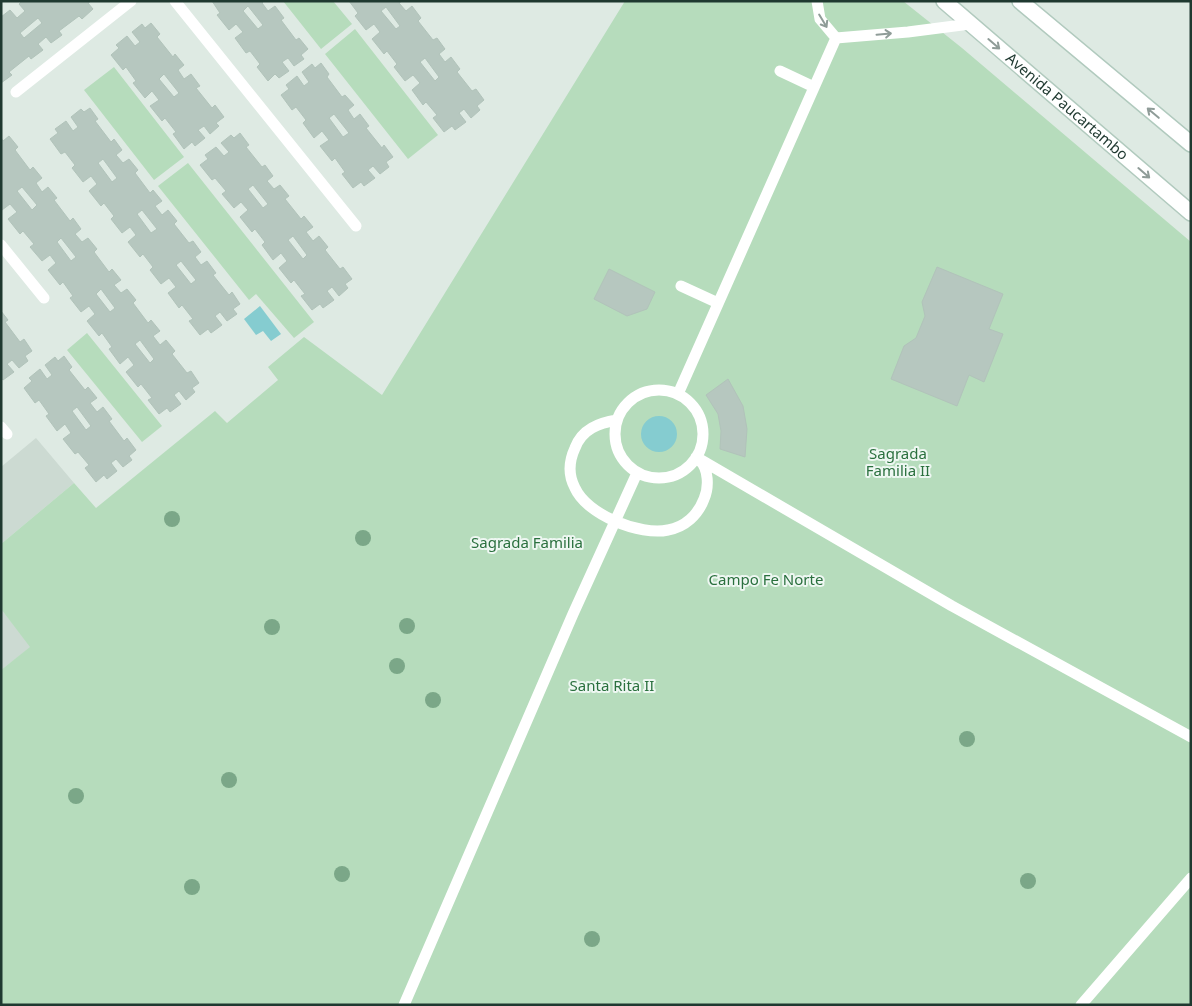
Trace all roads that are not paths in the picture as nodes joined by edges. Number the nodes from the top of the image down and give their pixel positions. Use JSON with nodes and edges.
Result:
{"nodes":[{"id":1,"x":131,"y":1,"type":"edge"},
{"id":2,"x":175,"y":1,"type":"edge"},
{"id":3,"x":817,"y":1,"type":"edge"},
{"id":4,"x":944,"y":1,"type":"edge"},
{"id":5,"x":1020,"y":1,"type":"edge"},
{"id":6,"x":970,"y":24,"type":"junction"},
{"id":7,"x":836,"y":38,"type":"junction"},
{"id":8,"x":780,"y":71,"type":"dead end"},
{"id":9,"x":814,"y":88,"type":"junction"},
{"id":10,"x":16,"y":92,"type":"dead end"},
{"id":11,"x":1191,"y":144,"type":"edge"},
{"id":12,"x":1191,"y":213,"type":"edge"},
{"id":13,"x":356,"y":226,"type":"dead end"},
{"id":14,"x":1,"y":244,"type":"edge"},
{"id":15,"x":681,"y":286,"type":"dead end"},
{"id":16,"x":44,"y":298,"type":"dead end"},
{"id":17,"x":718,"y":302,"type":"junction"},
{"id":18,"x":678,"y":394,"type":"junction"},
{"id":19,"x":617,"y":420,"type":"junction"},
{"id":20,"x":696,"y":457,"type":"junction"},
{"id":21,"x":637,"y":473,"type":"junction"},
{"id":22,"x":615,"y":521,"type":"junction"},
{"id":23,"x":1191,"y":737,"type":"edge"},
{"id":24,"x":1191,"y":878,"type":"edge"},
{"id":25,"x":404,"y":1005,"type":"edge"},
{"id":26,"x":1081,"y":1005,"type":"edge"}],
"edges":[{"from":1,"to":10,"type":"lane"},
{"from":2,"to":13,"type":"lane"},
{"from":3,"to":7,"type":"lane","one_way":true},
{"from":4,"to":6,"type":"main road","name":"Avenida Paucartambo"},
{"from":11,"to":5,"type":"main road","one_way":true},
{"from":7,"to":6,"type":"lane","one_way":true},
{"from":6,"to":12,"type":"main road","name":"Avenida Paucartambo","one_way":true},
{"from":7,"to":9,"type":"lane"},
{"from":8,"to":9,"type":"lane"},
{"from":9,"to":17,"type":"lane"},
{"from":14,"to":16,"type":"lane"},
{"from":15,"to":17,"type":"lane"},
{"from":17,"to":18,"type":"lane"},
{"from":18,"to":19,"type":"lane"},
{"from":18,"to":20,"type":"lane"},
{"from":19,"to":21,"type":"lane"},
{"from":19,"to":22,"type":"lane"},
{"from":20,"to":21,"type":"lane"},
{"from":20,"to":22,"type":"lane"},
{"from":20,"to":23,"type":"lane"},
{"from":21,"to":22,"type":"lane"},
{"from":22,"to":25,"type":"lane"},
{"from":24,"to":26,"type":"lane"}]}
